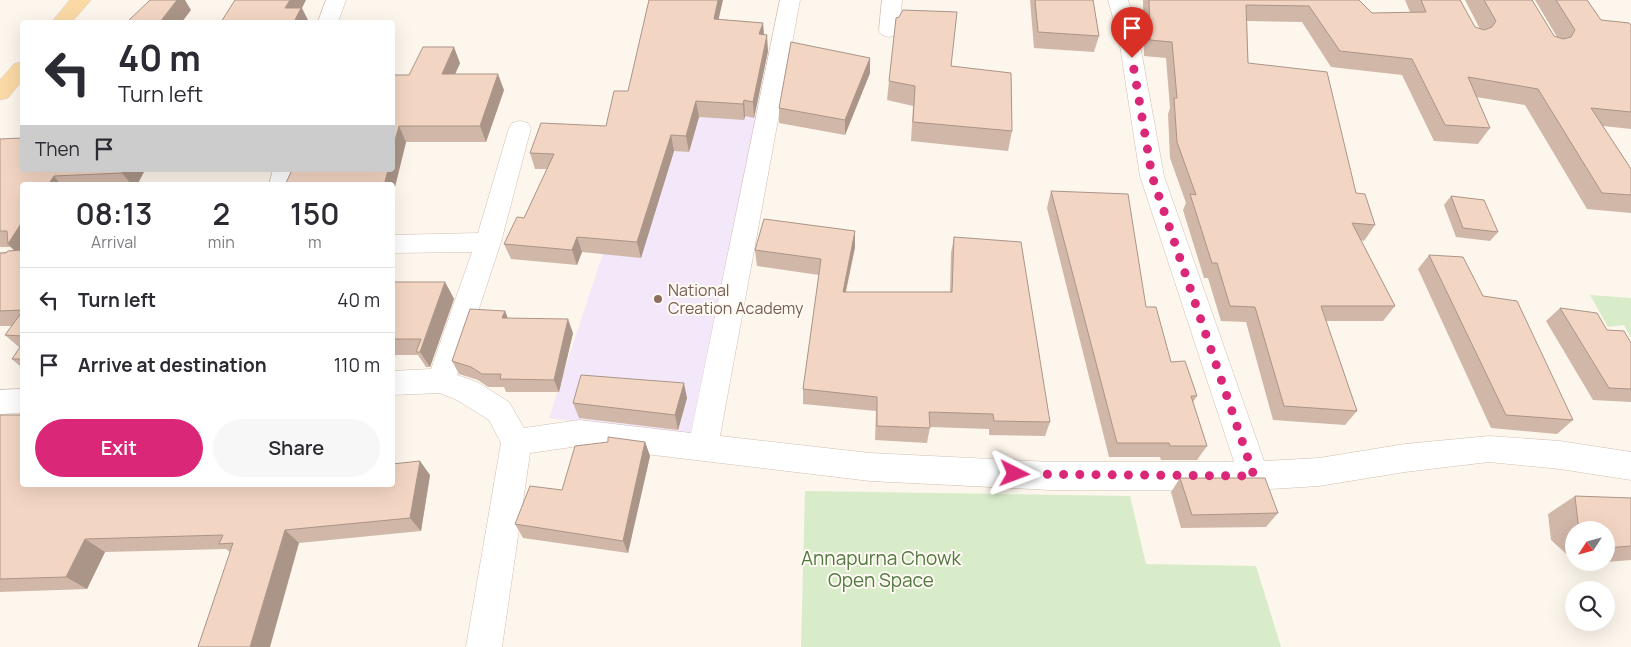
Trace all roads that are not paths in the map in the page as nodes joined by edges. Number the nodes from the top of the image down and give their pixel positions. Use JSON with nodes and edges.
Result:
{"nodes":[{"id":1,"x":80,"y":0,"type":"edge"},
{"id":2,"x":336,"y":0,"type":"edge"},
{"id":3,"x":790,"y":0,"type":"edge"},
{"id":4,"x":892,"y":0,"type":"edge"},
{"id":5,"x":1118,"y":0,"type":"edge"},
{"id":6,"x":64,"y":20,"type":"edge"},
{"id":7,"x":329,"y":20,"type":"edge"},
{"id":8,"x":889,"y":31,"type":"dead end"},
{"id":9,"x":20,"y":71,"type":"edge"},
{"id":10,"x":0,"y":93,"type":"edge"},
{"id":11,"x":520,"y":128,"type":"dead end"},
{"id":12,"x":488,"y":242,"type":"junction"},
{"id":13,"x":395,"y":244,"type":"edge"},
{"id":14,"x":441,"y":381,"type":"junction"},
{"id":15,"x":395,"y":383,"type":"edge"},
{"id":16,"x":20,"y":401,"type":"edge"},
{"id":17,"x":0,"y":402,"type":"edge"},
{"id":18,"x":516,"y":442,"type":"junction"},
{"id":19,"x":703,"y":447,"type":"junction"},
{"id":20,"x":1630,"y":468,"type":"edge"},
{"id":21,"x":1254,"y":476,"type":"junction"},
{"id":22,"x":484,"y":647,"type":"edge"}],
"edges":[{"from":1,"to":6,"type":"main road"},
{"from":2,"to":7,"type":"street"},
{"from":3,"to":19,"type":"street"},
{"from":4,"to":8,"type":"street"},
{"from":5,"to":21,"type":"street"},
{"from":9,"to":10,"type":"main road"},
{"from":11,"to":12,"type":"street"},
{"from":12,"to":13,"type":"street"},
{"from":12,"to":14,"type":"street"},
{"from":14,"to":15,"type":"street"},
{"from":14,"to":18,"type":"street"},
{"from":16,"to":17,"type":"street"},
{"from":18,"to":19,"type":"street"},
{"from":18,"to":22,"type":"street"},
{"from":19,"to":21,"type":"street"},
{"from":20,"to":21,"type":"street"}]}
